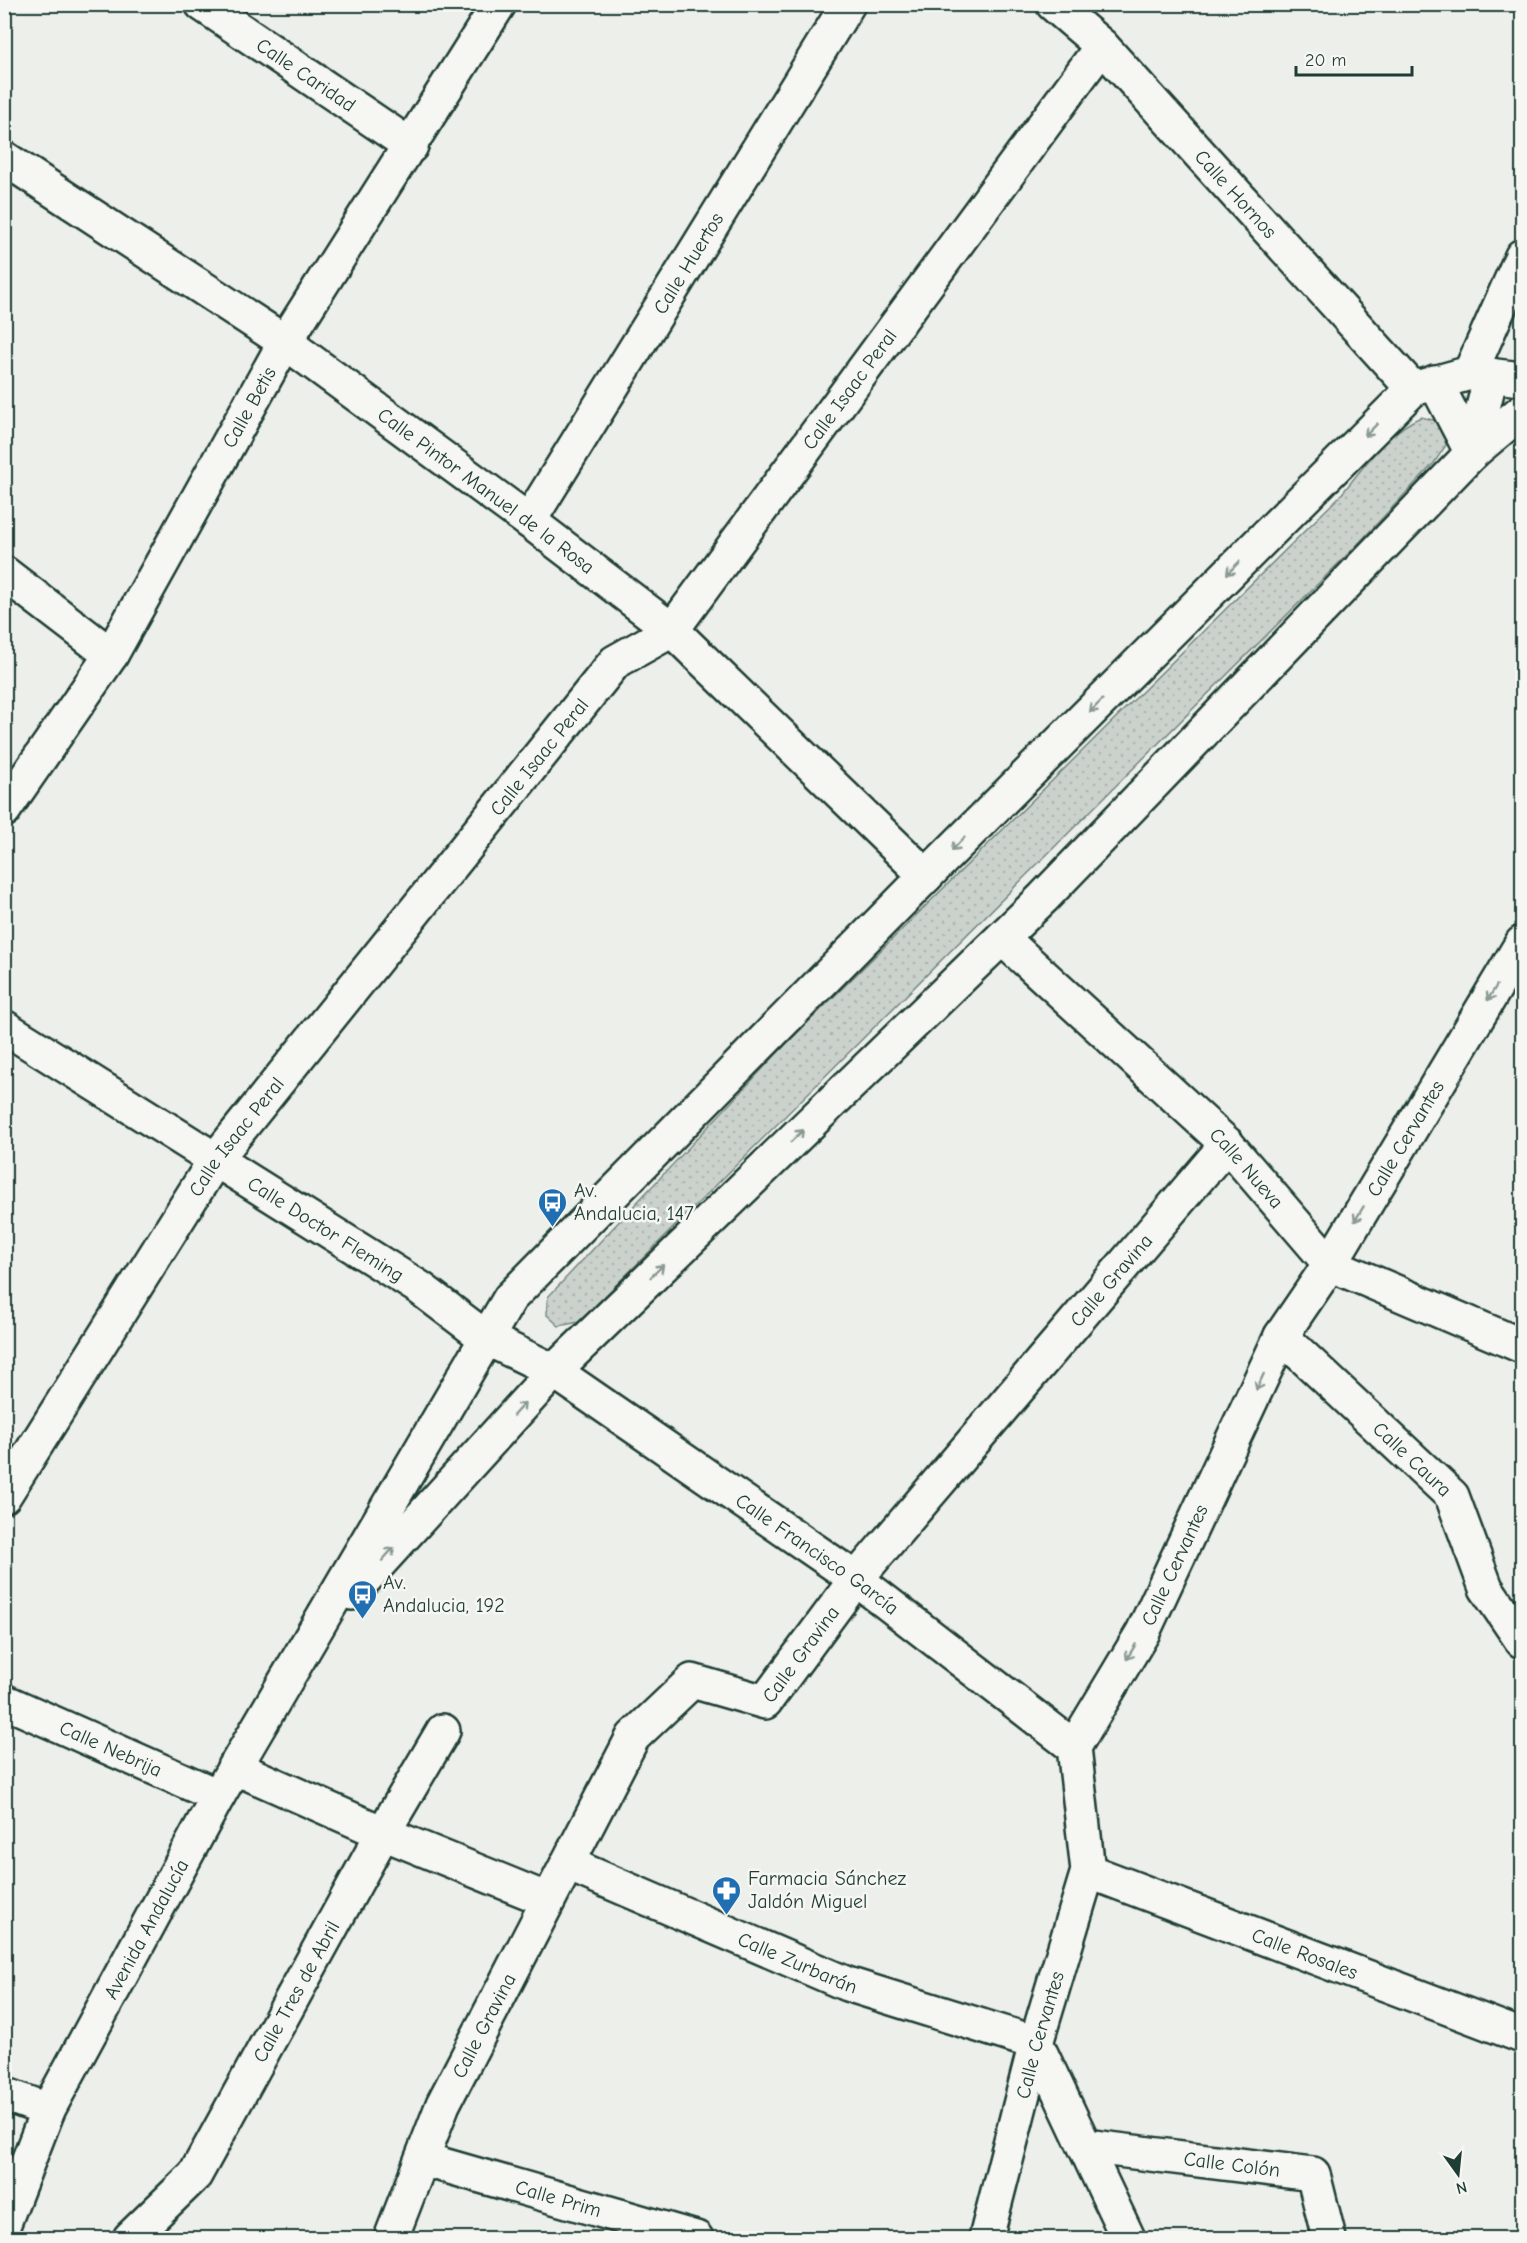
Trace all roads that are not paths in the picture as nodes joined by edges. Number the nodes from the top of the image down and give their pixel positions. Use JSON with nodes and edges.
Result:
{"nodes":[{"id":1,"x":202,"y":4,"type":"edge"},
{"id":2,"x":499,"y":4,"type":"edge"},
{"id":3,"x":848,"y":4,"type":"edge"},
{"id":4,"x":1053,"y":4,"type":"edge"},
{"id":5,"x":1102,"y":46,"type":"junction"},
{"id":6,"x":411,"y":146,"type":"junction"},
{"id":7,"x":4,"y":158,"type":"edge"},
{"id":8,"x":1522,"y":256,"type":"edge"},
{"id":9,"x":285,"y":342,"type":"junction"},
{"id":10,"x":1495,"y":376,"type":"edge"},
{"id":11,"x":1424,"y":385,"type":"junction"},
{"id":12,"x":1522,"y":411,"type":"edge"},
{"id":13,"x":1472,"y":453,"type":"junction"},
{"id":14,"x":529,"y":521,"type":"junction"},
{"id":15,"x":4,"y":573,"type":"edge"},
{"id":16,"x":672,"y":630,"type":"junction"},
{"id":17,"x":111,"y":655,"type":"junction"},
{"id":18,"x":4,"y":810,"type":"edge"},
{"id":19,"x":926,"y":876,"type":"junction"},
{"id":20,"x":1002,"y":939,"type":"junction"},
{"id":21,"x":1522,"y":943,"type":"edge"},
{"id":22,"x":4,"y":1026,"type":"edge"},
{"id":23,"x":1227,"y":1144,"type":"junction"},
{"id":24,"x":215,"y":1160,"type":"junction"},
{"id":25,"x":1330,"y":1264,"type":"junction"},
{"id":26,"x":1281,"y":1336,"type":"junction"},
{"id":27,"x":486,"y":1338,"type":"junction"},
{"id":28,"x":1522,"y":1346,"type":"edge"},
{"id":29,"x":554,"y":1371,"type":"junction"},
{"id":30,"x":4,"y":1496,"type":"edge"},
{"id":31,"x":856,"y":1579,"type":"junction"},
{"id":32,"x":1522,"y":1641,"type":"edge"},
{"id":33,"x":306,"y":1644,"type":"junction"},
{"id":34,"x":4,"y":1701,"type":"edge"},
{"id":35,"x":443,"y":1731,"type":"dead end"},
{"id":36,"x":1074,"y":1747,"type":"junction"},
{"id":37,"x":234,"y":1767,"type":"junction"},
{"id":38,"x":218,"y":1796,"type":"junction"},
{"id":39,"x":383,"y":1833,"type":"junction"},
{"id":40,"x":568,"y":1864,"type":"junction"},
{"id":41,"x":1088,"y":1871,"type":"junction"},
{"id":42,"x":548,"y":1900,"type":"junction"},
{"id":43,"x":1522,"y":2036,"type":"edge"},
{"id":44,"x":1036,"y":2043,"type":"junction"},
{"id":45,"x":4,"y":2094,"type":"edge"},
{"id":46,"x":48,"y":2110,"type":"junction"},
{"id":47,"x":1085,"y":2146,"type":"junction"},
{"id":48,"x":422,"y":2159,"type":"junction"},
{"id":49,"x":4,"y":2223,"type":"edge"},
{"id":50,"x":130,"y":2238,"type":"edge"},
{"id":51,"x":391,"y":2238,"type":"edge"},
{"id":52,"x":696,"y":2238,"type":"edge"},
{"id":53,"x":986,"y":2238,"type":"edge"},
{"id":54,"x":1128,"y":2238,"type":"edge"},
{"id":55,"x":1329,"y":2238,"type":"edge"}],
"edges":[{"from":1,"to":6,"type":"street","name":"Calle Caridad"},
{"from":2,"to":6,"type":"street","name":"Calle Betis"},
{"from":3,"to":14,"type":"street","name":"Calle Huertos"},
{"from":4,"to":5,"type":"street","name":"Calle Hornos"},
{"from":5,"to":11,"type":"street","name":"Calle Hornos"},
{"from":5,"to":16,"type":"street","name":"Calle Isaac Peral"},
{"from":6,"to":9,"type":"street","name":"Calle Betis"},
{"from":7,"to":9,"type":"street","name":"Calle Pintor Manuel de la Rosa"},
{"from":8,"to":10,"type":"street"},
{"from":9,"to":14,"type":"street","name":"Calle Pintor Manuel de la Rosa"},
{"from":9,"to":17,"type":"street","name":"Calle Betis"},
{"from":10,"to":11,"type":"street"},
{"from":10,"to":13,"type":"street"},
{"from":11,"to":13,"type":"street","name":"Calle Hornos"},
{"from":11,"to":19,"type":"street","one_way":true},
{"from":12,"to":13,"type":"street"},
{"from":13,"to":20,"type":"street"},
{"from":14,"to":16,"type":"street","name":"Calle Pintor Manuel de la Rosa"},
{"from":15,"to":17,"type":"street"},
{"from":16,"to":19,"type":"street","name":"Calle Pintor Manuel de la Rosa"},
{"from":16,"to":24,"type":"street","name":"Calle Isaac Peral"},
{"from":17,"to":18,"type":"street","name":"Calle Betis"},
{"from":19,"to":27,"type":"street"},
{"from":20,"to":23,"type":"street","name":"Calle Nueva"},
{"from":29,"to":20,"type":"street","one_way":true},
{"from":21,"to":25,"type":"street","name":"Calle Cervantes","one_way":true},
{"from":22,"to":24,"type":"street","name":"Calle Doctor Fleming"},
{"from":23,"to":25,"type":"street","name":"Calle Nueva"},
{"from":23,"to":31,"type":"street","name":"Calle Gravina"},
{"from":24,"to":27,"type":"street","name":"Calle Doctor Fleming"},
{"from":24,"to":30,"type":"street","name":"Calle Isaac Peral"},
{"from":25,"to":26,"type":"street","name":"Calle Cervantes"},
{"from":25,"to":28,"type":"street","name":"Calle Nueva"},
{"from":26,"to":32,"type":"street","name":"Calle Caura"},
{"from":26,"to":36,"type":"street","name":"Calle Cervantes","one_way":true},
{"from":27,"to":29,"type":"street","name":"Calle Doctor Fleming"},
{"from":27,"to":33,"type":"street"},
{"from":29,"to":31,"type":"street","name":"Calle Francisco García"},
{"from":33,"to":29,"type":"street","one_way":true},
{"from":31,"to":36,"type":"street","name":"Calle Francisco García"},
{"from":31,"to":40,"type":"street","name":"Calle Gravina"},
{"from":33,"to":37,"type":"street","name":"Avenida Andalucía"},
{"from":34,"to":38,"type":"street","name":"Calle Nebrija"},
{"from":35,"to":39,"type":"street","name":"Calle Tres de Abril"},
{"from":36,"to":41,"type":"street","name":"Calle Cervantes"},
{"from":37,"to":38,"type":"street","name":"Avenida Andalucía"},
{"from":37,"to":39,"type":"street"},
{"from":38,"to":46,"type":"street","name":"Avenida Andalucía"},
{"from":39,"to":42,"type":"street"},
{"from":39,"to":50,"type":"street","name":"Calle Tres de Abril"},
{"from":40,"to":42,"type":"street","name":"Calle Gravina"},
{"from":40,"to":44,"type":"street","name":"Calle Zurbarán"},
{"from":41,"to":43,"type":"street","name":"Calle Rosales"},
{"from":41,"to":44,"type":"street","name":"Calle Cervantes"},
{"from":42,"to":48,"type":"street","name":"Calle Gravina"},
{"from":44,"to":47,"type":"street"},
{"from":44,"to":53,"type":"street","name":"Calle Cervantes"},
{"from":45,"to":46,"type":"street"},
{"from":46,"to":49,"type":"street","name":"Avenida Andalucía"},
{"from":47,"to":54,"type":"street"},
{"from":47,"to":55,"type":"street","name":"Calle Colón"},
{"from":48,"to":51,"type":"street","name":"Calle Gravina"},
{"from":48,"to":52,"type":"street","name":"Calle Prim"}]}
